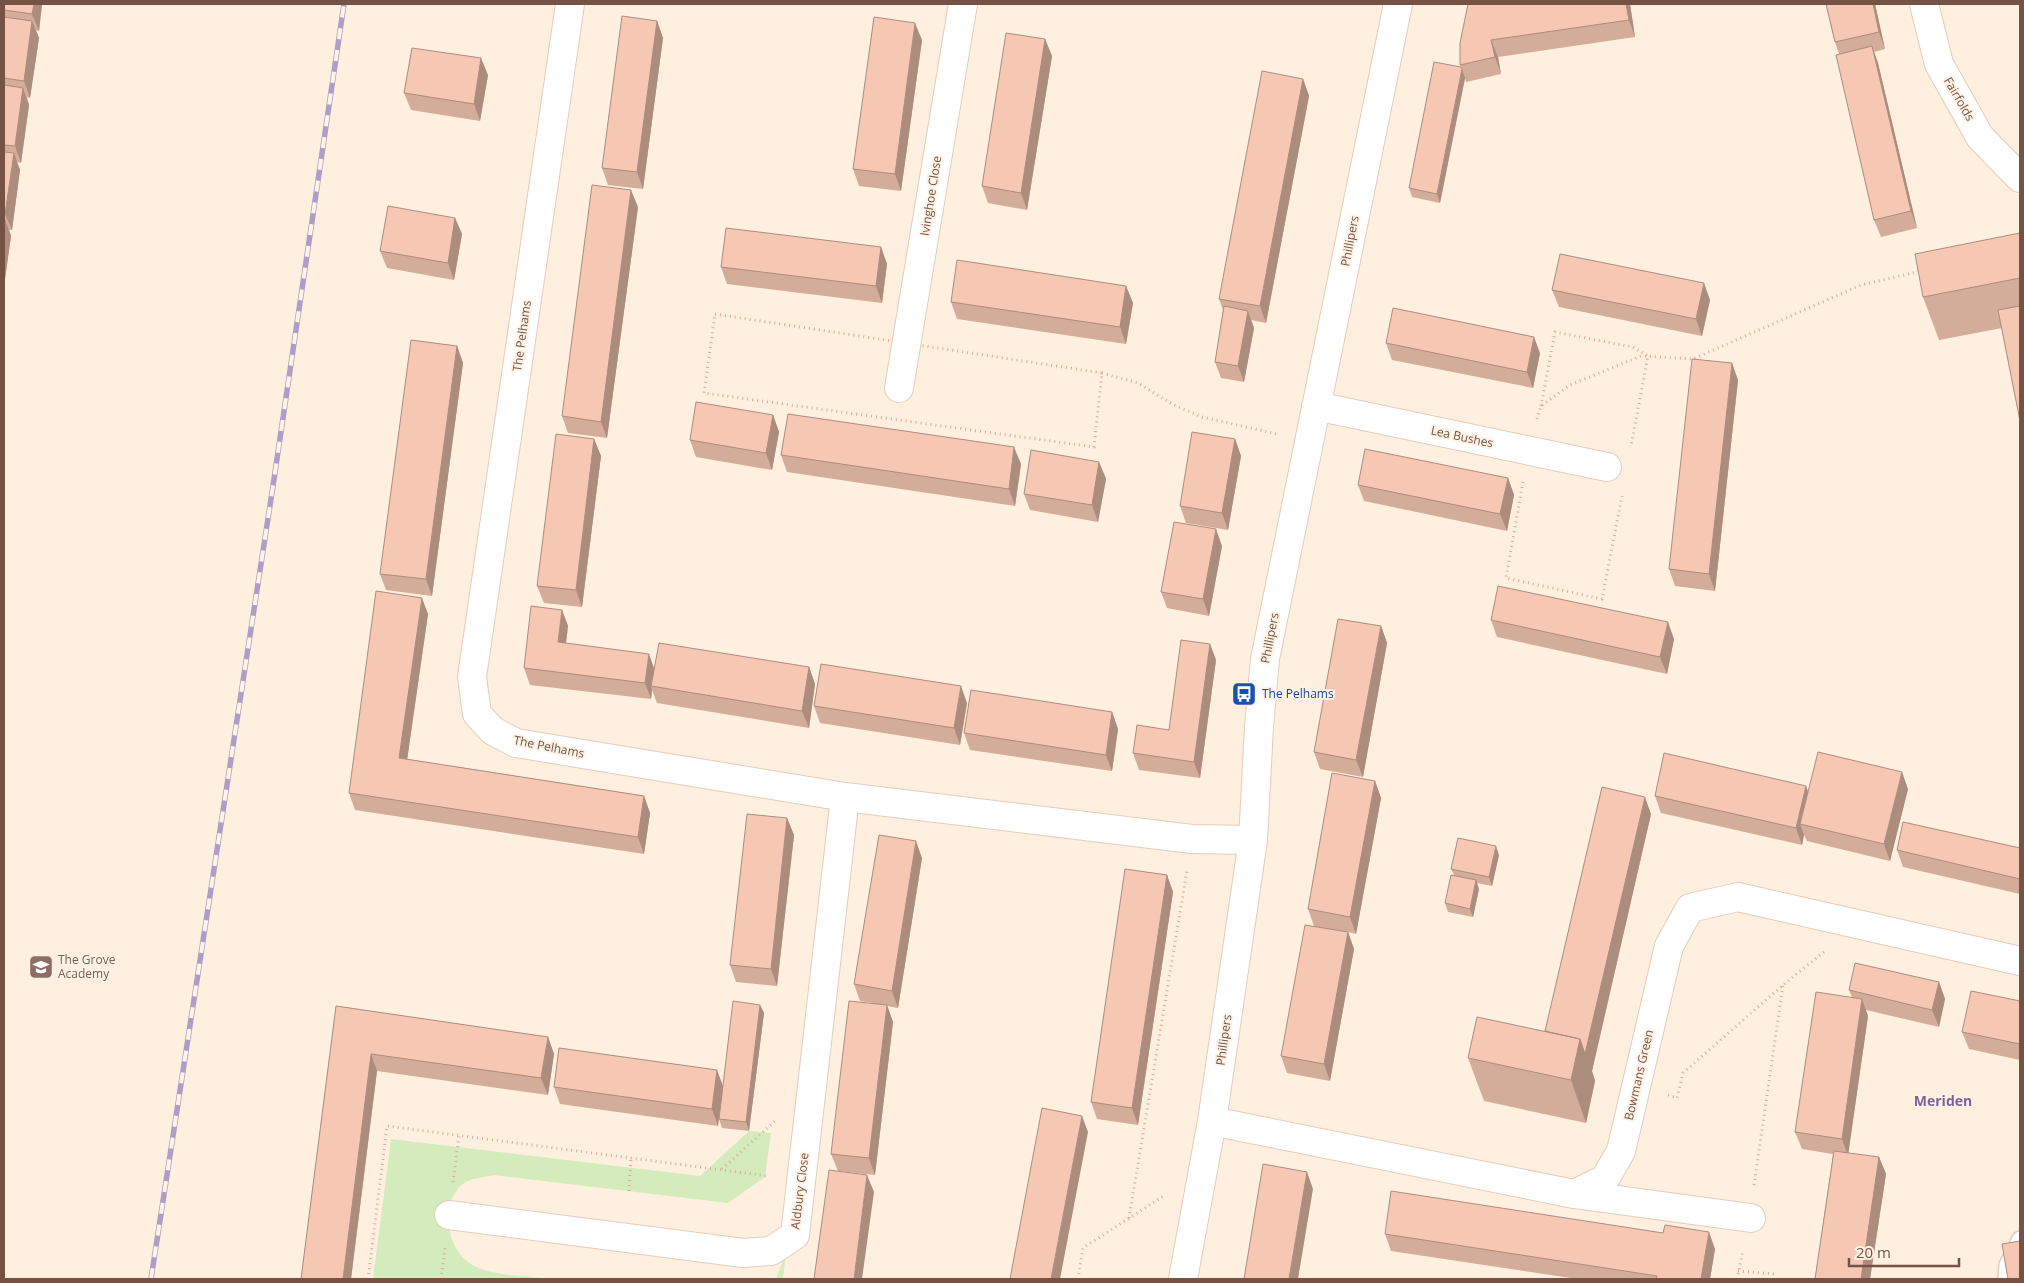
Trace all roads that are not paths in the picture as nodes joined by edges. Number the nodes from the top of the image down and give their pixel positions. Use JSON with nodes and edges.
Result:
{"nodes":[{"id":1,"x":570,"y":4,"type":"edge"},
{"id":2,"x":963,"y":4,"type":"edge"},
{"id":3,"x":1398,"y":4,"type":"edge"},
{"id":4,"x":1924,"y":4,"type":"edge"},
{"id":5,"x":2020,"y":178,"type":"edge"},
{"id":6,"x":900,"y":388,"type":"dead end"},
{"id":7,"x":1316,"y":406,"type":"junction"},
{"id":8,"x":1606,"y":467,"type":"dead end"},
{"id":9,"x":845,"y":796,"type":"junction"},
{"id":10,"x":1253,"y":840,"type":"junction"},
{"id":11,"x":2020,"y":961,"type":"edge"},
{"id":12,"x":1212,"y":1121,"type":"junction"},
{"id":13,"x":1574,"y":1194,"type":"junction"},
{"id":14,"x":449,"y":1215,"type":"dead end"},
{"id":15,"x":1750,"y":1218,"type":"road end"},
{"id":16,"x":2020,"y":1239,"type":"edge"},
{"id":17,"x":1184,"y":1279,"type":"edge"},
{"id":18,"x":2006,"y":1279,"type":"edge"}],
"edges":[{"from":1,"to":9,"type":"street","name":"The Pelhams"},
{"from":2,"to":6,"type":"street","name":"Ivinghoe Close"},
{"from":3,"to":7,"type":"street","name":"Phillipers"},
{"from":4,"to":5,"type":"street","name":"Fairfolds"},
{"from":7,"to":8,"type":"street","name":"Lea Bushes"},
{"from":7,"to":10,"type":"street","name":"Phillipers"},
{"from":9,"to":10,"type":"street","name":"The Pelhams"},
{"from":9,"to":14,"type":"street","name":"Aldbury Close"},
{"from":10,"to":12,"type":"street","name":"Phillipers"},
{"from":11,"to":13,"type":"street","name":"Bowmans Green"},
{"from":12,"to":13,"type":"street"},
{"from":12,"to":17,"type":"street","name":"Phillipers"},
{"from":13,"to":15,"type":"street"},
{"from":16,"to":18,"type":"lane"}]}
